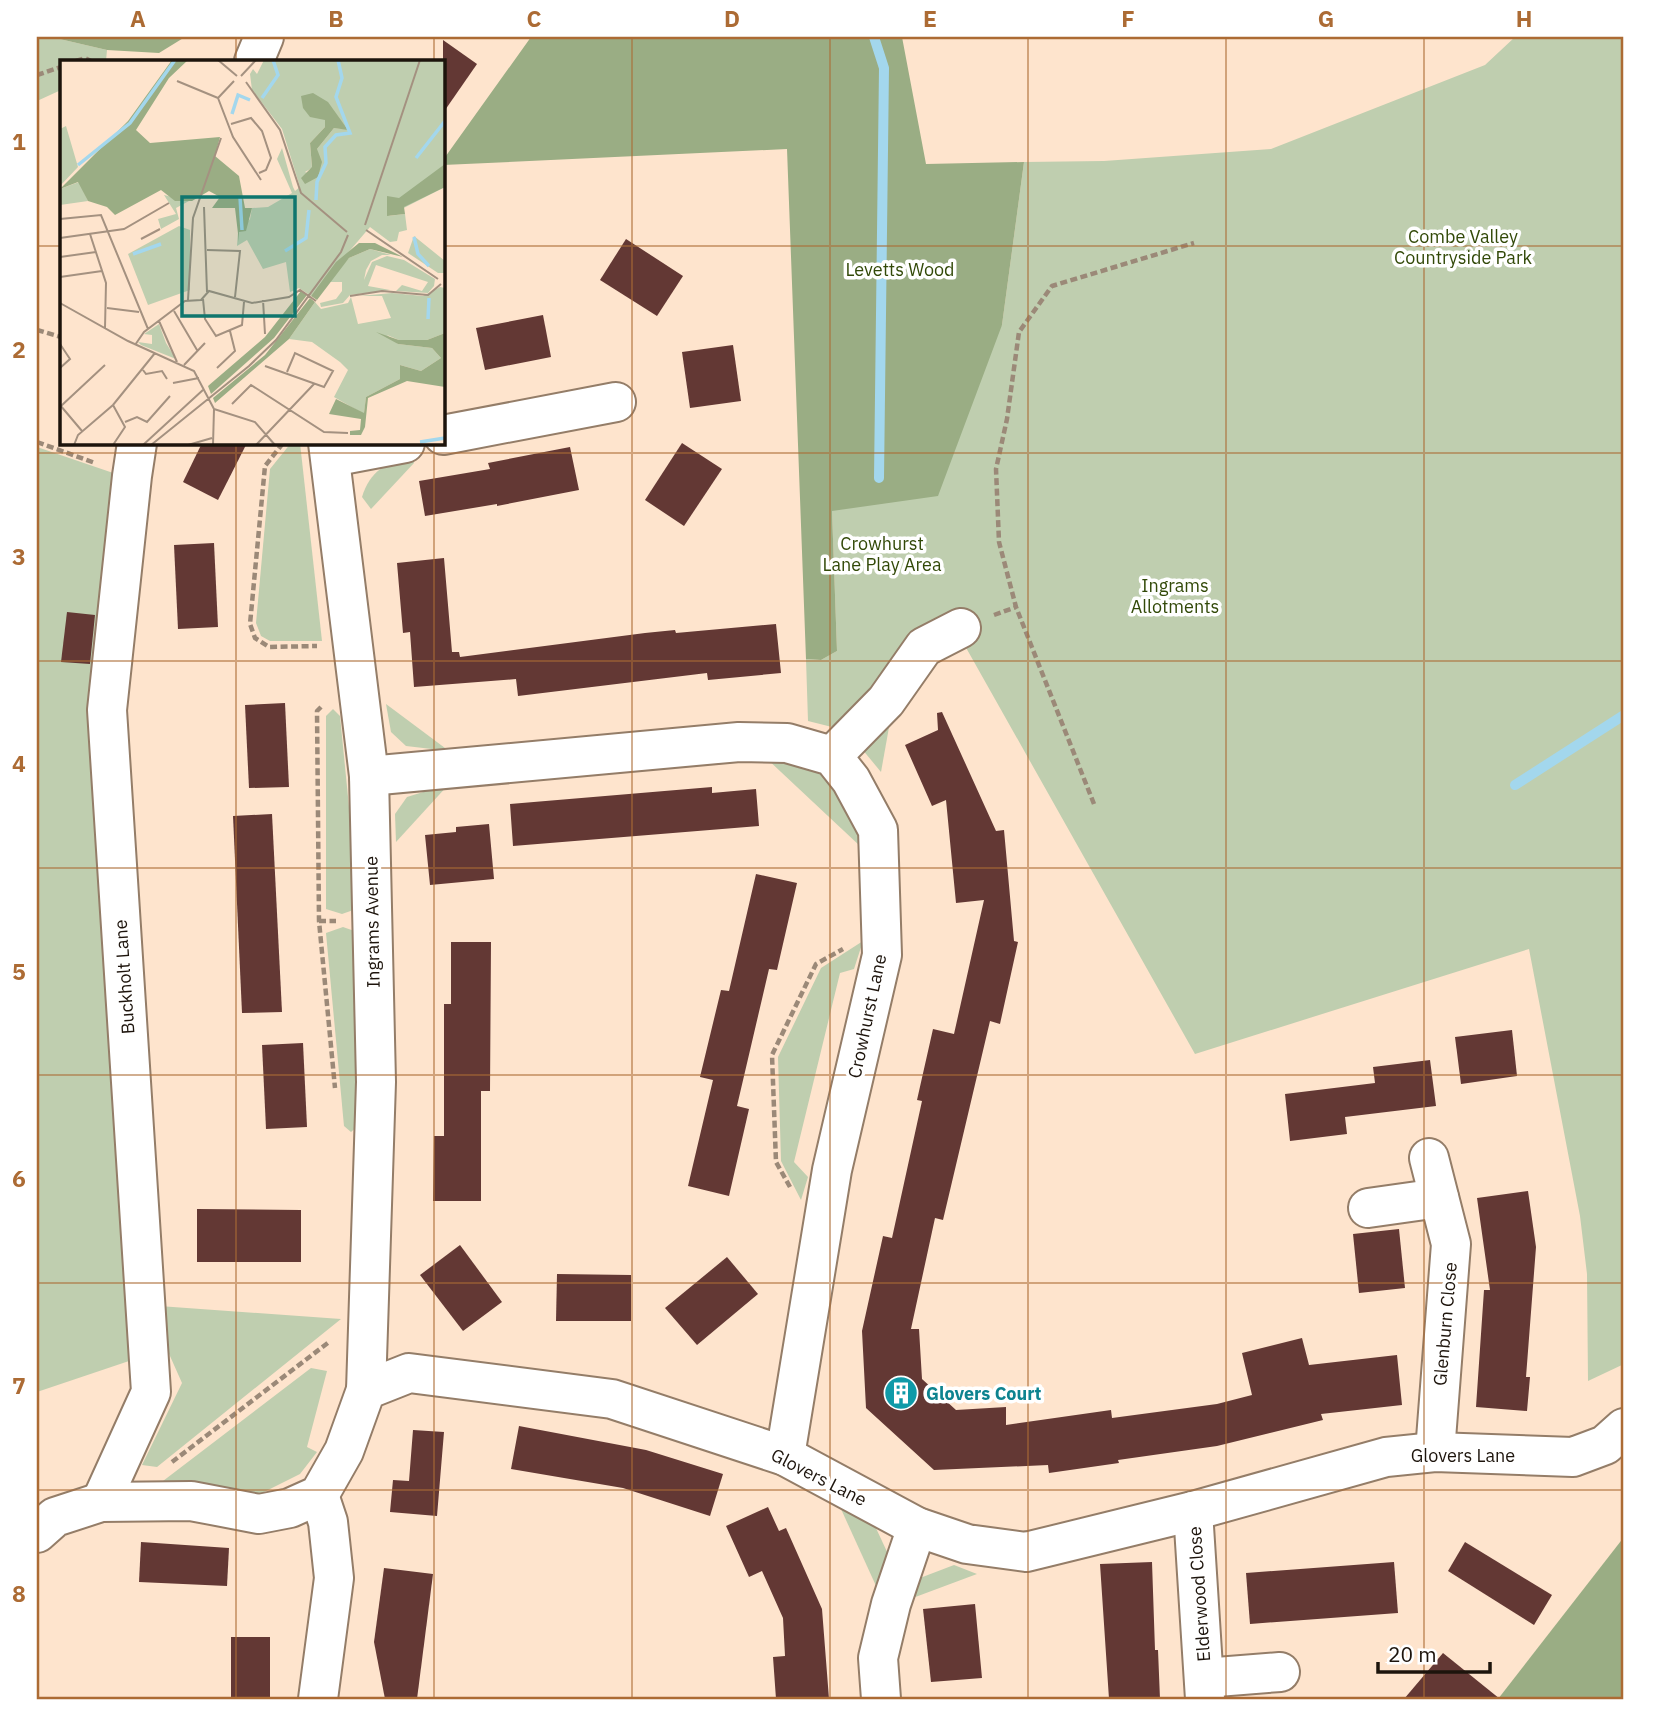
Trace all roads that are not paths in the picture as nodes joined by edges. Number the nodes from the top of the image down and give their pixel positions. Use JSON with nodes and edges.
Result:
{"nodes":[{"id":1,"x":264,"y":37,"type":"edge"},
{"id":2,"x":254,"y":60,"type":"edge"},
{"id":3,"x":616,"y":402,"type":"dead end"},
{"id":4,"x":444,"y":435,"type":"edge"},
{"id":5,"x":394,"y":444,"type":"edge"},
{"id":6,"x":329,"y":450,"type":"edge"},
{"id":7,"x":134,"y":460,"type":"edge"},
{"id":8,"x":961,"y":628,"type":"dead end"},
{"id":9,"x":832,"y":757,"type":"junction"},
{"id":10,"x":369,"y":776,"type":"junction"},
{"id":11,"x":1429,"y":1158,"type":"dead end"},
{"id":12,"x":1439,"y":1198,"type":"junction"},
{"id":13,"x":1368,"y":1208,"type":"dead end"},
{"id":14,"x":366,"y":1390,"type":"junction"},
{"id":15,"x":1624,"y":1428,"type":"edge"},
{"id":16,"x":1435,"y":1452,"type":"junction"},
{"id":17,"x":785,"y":1456,"type":"junction"},
{"id":18,"x":319,"y":1495,"type":"junction"},
{"id":19,"x":101,"y":1502,"type":"junction"},
{"id":20,"x":1193,"y":1511,"type":"junction"},
{"id":21,"x":917,"y":1527,"type":"junction"},
{"id":22,"x":37,"y":1533,"type":"edge"},
{"id":23,"x":1280,"y":1672,"type":"dead end"},
{"id":24,"x":1205,"y":1689,"type":"edge"},
{"id":25,"x":318,"y":1699,"type":"edge"},
{"id":26,"x":881,"y":1699,"type":"edge"}],
"edges":[{"from":1,"to":2,"type":"street"},
{"from":3,"to":4,"type":"street"},
{"from":5,"to":6,"type":"street","name":"Ingrams Avenue"},
{"from":6,"to":10,"type":"street","name":"Ingrams Avenue"},
{"from":7,"to":19,"type":"street","name":"Buckholt Lane"},
{"from":8,"to":9,"type":"street"},
{"from":9,"to":10,"type":"street"},
{"from":9,"to":17,"type":"street","name":"Crowhurst Lane"},
{"from":10,"to":14,"type":"street","name":"Ingrams Avenue"},
{"from":11,"to":12,"type":"street","name":"Glenburn Close"},
{"from":12,"to":13,"type":"street"},
{"from":12,"to":16,"type":"street","name":"Glenburn Close"},
{"from":14,"to":17,"type":"street","name":"Glovers Lane"},
{"from":14,"to":18,"type":"street"},
{"from":15,"to":16,"type":"street","name":"Glovers Lane"},
{"from":16,"to":20,"type":"street","name":"Glovers Lane"},
{"from":17,"to":21,"type":"street","name":"Glovers Lane"},
{"from":18,"to":19,"type":"street"},
{"from":18,"to":25,"type":"street"},
{"from":19,"to":22,"type":"street"},
{"from":20,"to":21,"type":"street","name":"Glovers Lane"},
{"from":20,"to":24,"type":"street","name":"Elderwood Close"},
{"from":21,"to":26,"type":"street"},
{"from":23,"to":24,"type":"street","name":"Elderwood Close"}]}
